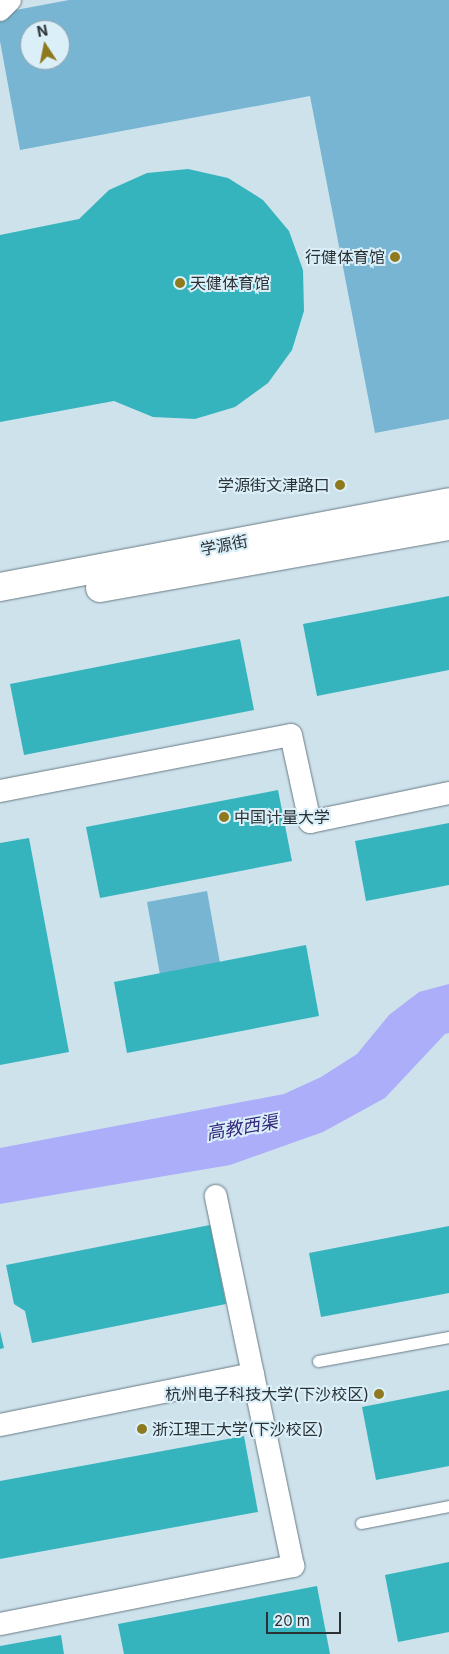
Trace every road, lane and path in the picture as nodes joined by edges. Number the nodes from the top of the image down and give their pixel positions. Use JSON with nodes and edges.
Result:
{"nodes":[{"id":1,"x":10,"y":0,"type":"edge"},
{"id":2,"x":0,"y":10,"type":"edge"},
{"id":3,"x":449,"y":502,"type":"edge"},
{"id":4,"x":449,"y":526,"type":"edge"},
{"id":5,"x":0,"y":588,"type":"edge"},
{"id":6,"x":0,"y":605,"type":"edge"},
{"id":7,"x":0,"y":791,"type":"edge"},
{"id":8,"x":449,"y":793,"type":"edge"},
{"id":9,"x":216,"y":1196,"type":"dead end"},
{"id":10,"x":449,"y":1337,"type":"edge"},
{"id":11,"x":318,"y":1361,"type":"dead end"},
{"id":12,"x":253,"y":1374,"type":"junction"},
{"id":13,"x":0,"y":1425,"type":"edge"},
{"id":14,"x":449,"y":1506,"type":"edge"},
{"id":15,"x":361,"y":1522,"type":"dead end"},
{"id":16,"x":0,"y":1624,"type":"edge"}],
"edges":[{"from":1,"to":2,"type":"street"},
{"from":3,"to":5,"type":"main road","name":"学源街"},
{"from":4,"to":6,"type":"main road","name":"学源街"},
{"from":7,"to":8,"type":"street"},
{"from":9,"to":12,"type":"street"},
{"from":10,"to":11,"type":"lane"},
{"from":12,"to":13,"type":"street"},
{"from":12,"to":16,"type":"street"},
{"from":14,"to":15,"type":"lane"}]}
